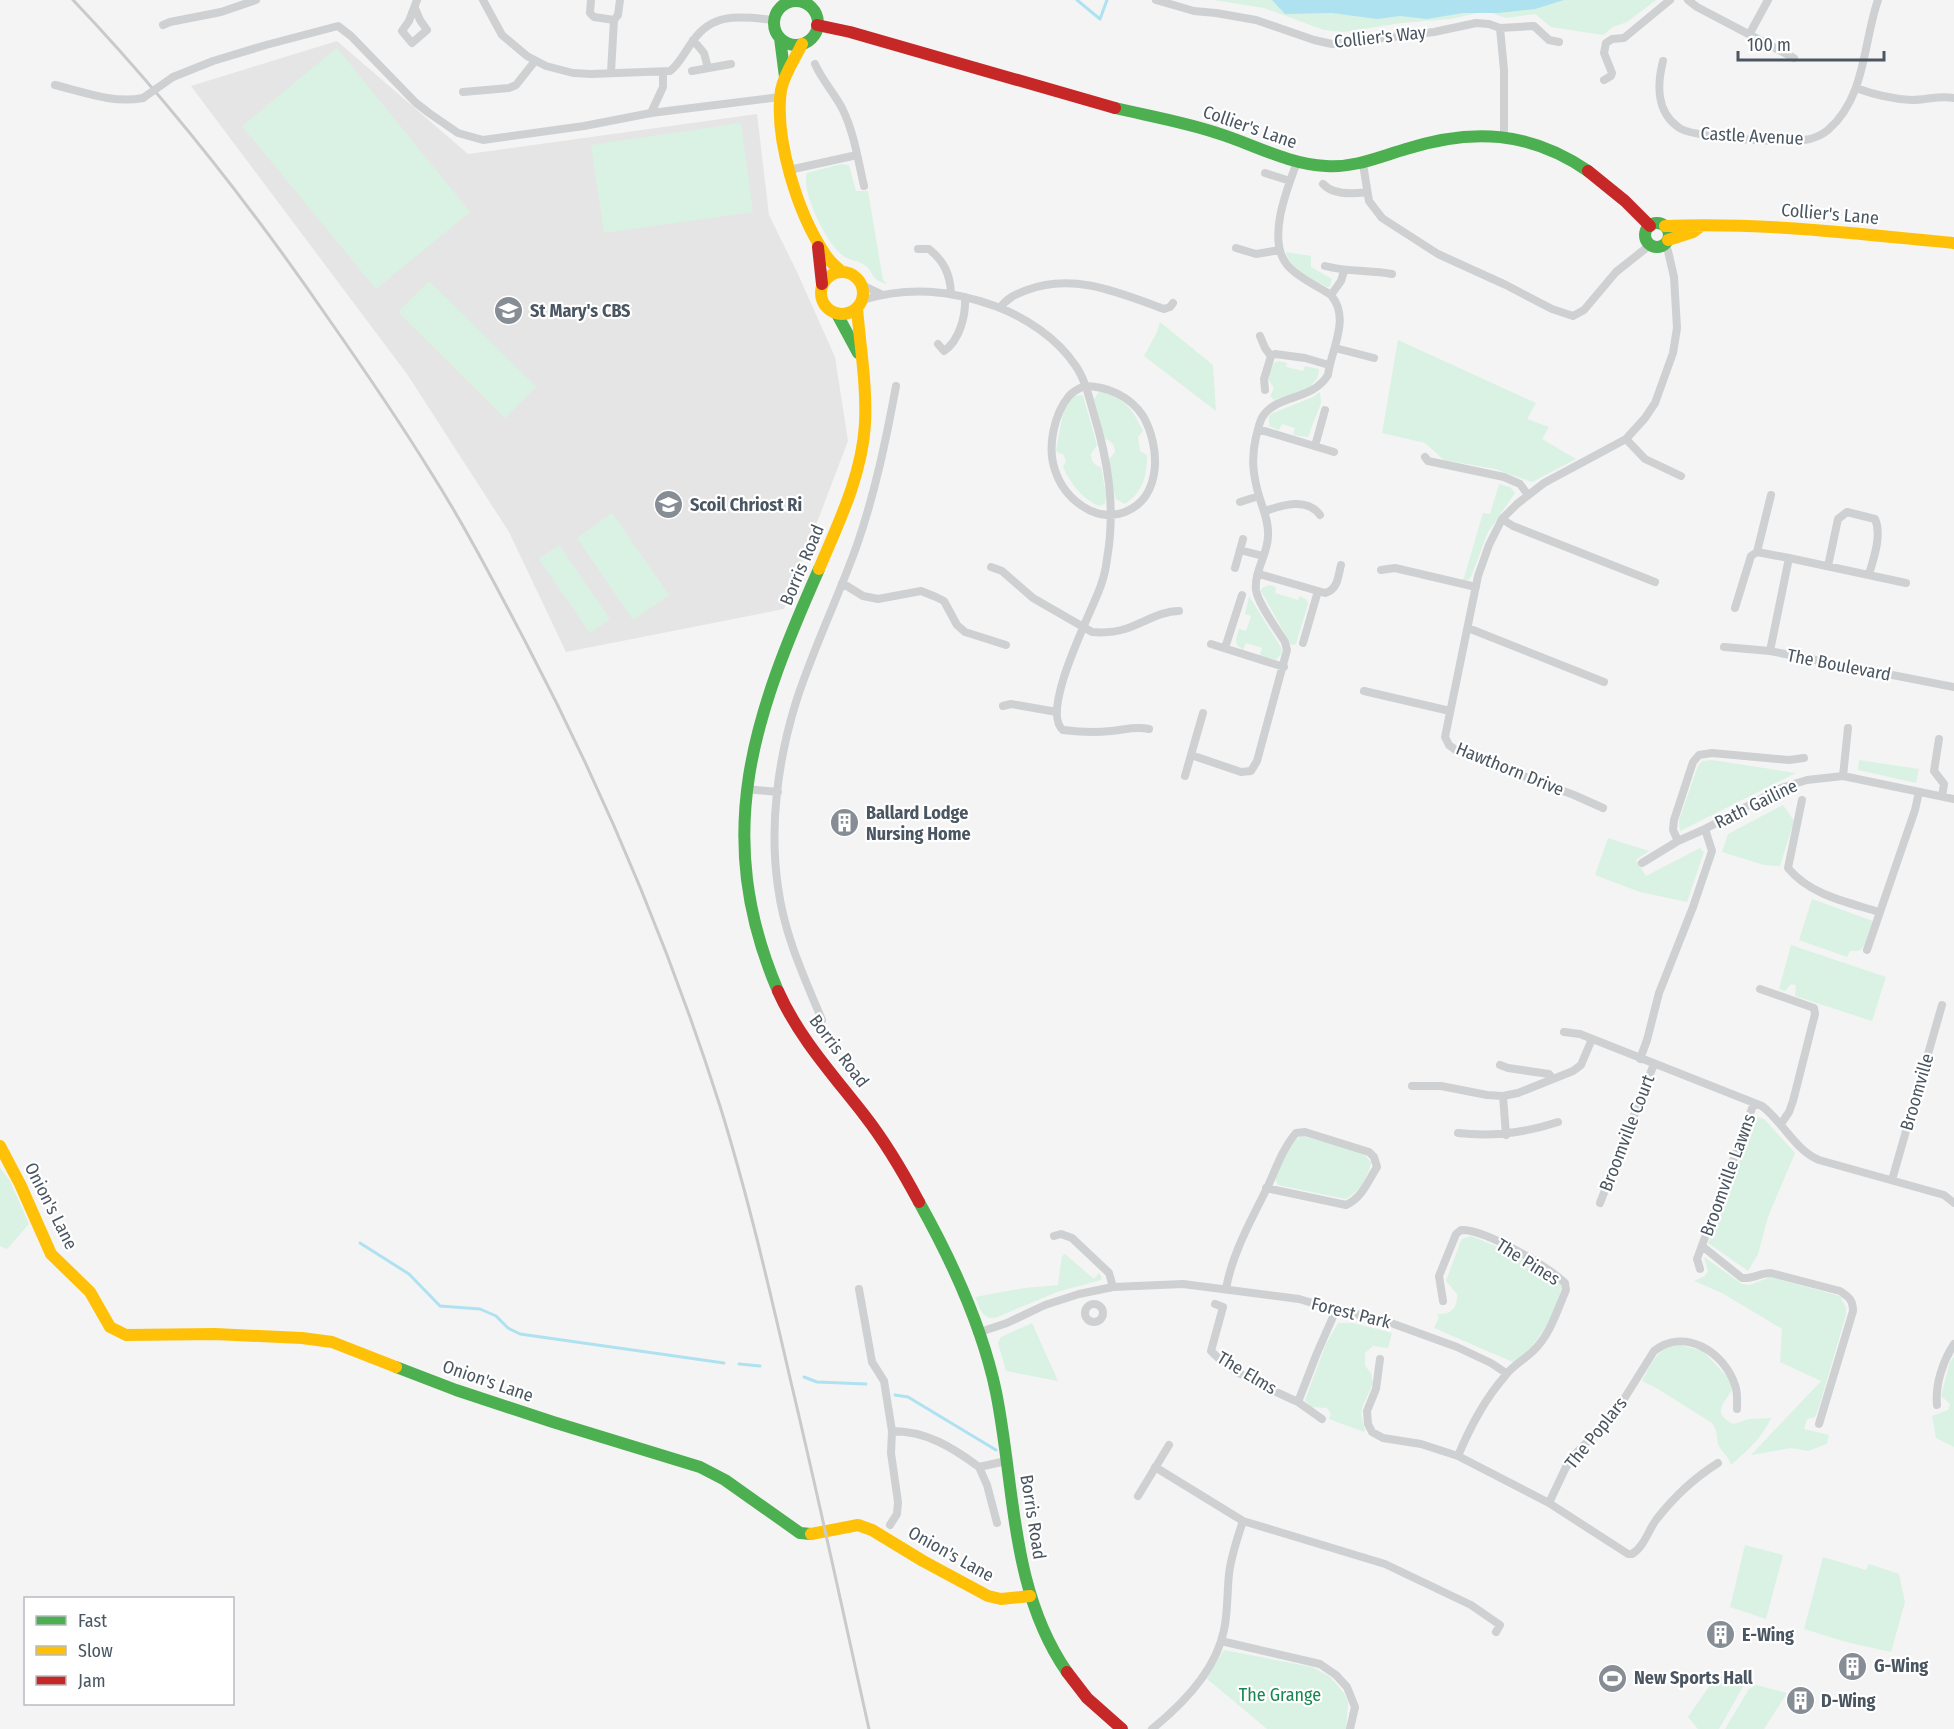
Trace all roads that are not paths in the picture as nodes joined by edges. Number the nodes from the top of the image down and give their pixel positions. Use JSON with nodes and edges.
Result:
{"nodes":[{"id":1,"x":256,"y":0,"type":"edge"},
{"id":2,"x":483,"y":0,"type":"edge"},
{"id":3,"x":591,"y":0,"type":"edge"},
{"id":4,"x":620,"y":0,"type":"edge"},
{"id":5,"x":1156,"y":0,"type":"edge"},
{"id":6,"x":1670,"y":0,"type":"edge"},
{"id":7,"x":1688,"y":0,"type":"edge"},
{"id":8,"x":1768,"y":0,"type":"edge"},
{"id":9,"x":1878,"y":0,"type":"edge"},
{"id":10,"x":793,"y":1,"type":"edge"},
{"id":11,"x":614,"y":20,"type":"junction"},
{"id":12,"x":774,"y":20,"type":"junction"},
{"id":13,"x":817,"y":25,"type":"junction"},
{"id":14,"x":163,"y":26,"type":"dead end"},
{"id":15,"x":1500,"y":28,"type":"junction"},
{"id":16,"x":1750,"y":33,"type":"junction"},
{"id":17,"x":780,"y":38,"type":"junction"},
{"id":18,"x":693,"y":40,"type":"junction"},
{"id":19,"x":1559,"y":42,"type":"dead end"},
{"id":20,"x":802,"y":44,"type":"junction"},
{"id":21,"x":1794,"y":58,"type":"dead end"},
{"id":22,"x":534,"y":61,"type":"junction"},
{"id":23,"x":1663,"y":61,"type":"dead end"},
{"id":24,"x":731,"y":64,"type":"dead end"},
{"id":25,"x":815,"y":64,"type":"dead end"},
{"id":26,"x":708,"y":68,"type":"junction"},
{"id":27,"x":692,"y":71,"type":"dead end"},
{"id":28,"x":611,"y":72,"type":"junction"},
{"id":29,"x":663,"y":72,"type":"junction"},
{"id":30,"x":785,"y":78,"type":"junction"},
{"id":31,"x":1604,"y":80,"type":"dead end"},
{"id":32,"x":55,"y":85,"type":"dead end"},
{"id":33,"x":1856,"y":88,"type":"junction"},
{"id":34,"x":463,"y":92,"type":"dead end"},
{"id":35,"x":780,"y":97,"type":"junction"},
{"id":36,"x":1954,"y":98,"type":"edge"},
{"id":37,"x":651,"y":113,"type":"junction"},
{"id":38,"x":1504,"y":135,"type":"junction"},
{"id":39,"x":857,"y":155,"type":"junction"},
{"id":40,"x":1297,"y":162,"type":"junction"},
{"id":41,"x":1363,"y":164,"type":"junction"},
{"id":42,"x":789,"y":170,"type":"junction"},
{"id":43,"x":1265,"y":173,"type":"dead end"},
{"id":44,"x":1290,"y":181,"type":"junction"},
{"id":45,"x":1323,"y":184,"type":"dead end"},
{"id":46,"x":864,"y":186,"type":"dead end"},
{"id":47,"x":1367,"y":192,"type":"junction"},
{"id":48,"x":1702,"y":225,"type":"junction"},
{"id":49,"x":1650,"y":226,"type":"junction"},
{"id":50,"x":1665,"y":226,"type":"junction"},
{"id":51,"x":818,"y":243,"type":"junction"},
{"id":52,"x":1666,"y":243,"type":"junction"},
{"id":53,"x":1954,"y":243,"type":"edge"},
{"id":54,"x":1650,"y":245,"type":"junction"},
{"id":55,"x":1236,"y":248,"type":"dead end"},
{"id":56,"x":918,"y":249,"type":"dead end"},
{"id":57,"x":1280,"y":250,"type":"junction"},
{"id":58,"x":1325,"y":266,"type":"dead end"},
{"id":59,"x":841,"y":271,"type":"junction"},
{"id":60,"x":1344,"y":271,"type":"junction"},
{"id":61,"x":1392,"y":274,"type":"dead end"},
{"id":62,"x":822,"y":284,"type":"junction"},
{"id":63,"x":862,"y":285,"type":"junction"},
{"id":64,"x":951,"y":293,"type":"junction"},
{"id":65,"x":882,"y":294,"type":"junction"},
{"id":66,"x":1331,"y":295,"type":"junction"},
{"id":67,"x":965,"y":297,"type":"junction"},
{"id":68,"x":1173,"y":303,"type":"dead end"},
{"id":69,"x":860,"y":304,"type":"junction"},
{"id":70,"x":1000,"y":308,"type":"junction"},
{"id":71,"x":837,"y":314,"type":"junction"},
{"id":72,"x":1260,"y":336,"type":"dead end"},
{"id":73,"x":938,"y":344,"type":"dead end"},
{"id":74,"x":1335,"y":348,"type":"junction"},
{"id":75,"x":861,"y":356,"type":"junction"},
{"id":76,"x":1271,"y":356,"type":"junction"},
{"id":77,"x":1374,"y":358,"type":"dead end"},
{"id":78,"x":1329,"y":364,"type":"junction"},
{"id":79,"x":897,"y":386,"type":"dead end"},
{"id":80,"x":1084,"y":386,"type":"junction"},
{"id":81,"x":1264,"y":390,"type":"dead end"},
{"id":82,"x":1325,"y":410,"type":"dead end"},
{"id":83,"x":1258,"y":429,"type":"junction"},
{"id":84,"x":1626,"y":439,"type":"junction"},
{"id":85,"x":1315,"y":446,"type":"junction"},
{"id":86,"x":1334,"y":452,"type":"dead end"},
{"id":87,"x":1425,"y":457,"type":"dead end"},
{"id":88,"x":1681,"y":476,"type":"dead end"},
{"id":89,"x":1528,"y":495,"type":"junction"},
{"id":90,"x":1771,"y":495,"type":"dead end"},
{"id":91,"x":1259,"y":496,"type":"junction"},
{"id":92,"x":1240,"y":502,"type":"dead end"},
{"id":93,"x":1265,"y":511,"type":"junction"},
{"id":94,"x":1112,"y":514,"type":"junction"},
{"id":95,"x":1320,"y":515,"type":"dead end"},
{"id":96,"x":1502,"y":519,"type":"junction"},
{"id":97,"x":1243,"y":539,"type":"dead end"},
{"id":98,"x":1240,"y":550,"type":"junction"},
{"id":99,"x":1757,"y":552,"type":"junction"},
{"id":100,"x":1263,"y":556,"type":"junction"},
{"id":101,"x":1789,"y":558,"type":"junction"},
{"id":102,"x":1341,"y":565,"type":"dead end"},
{"id":103,"x":1828,"y":566,"type":"junction"},
{"id":104,"x":991,"y":567,"type":"dead end"},
{"id":105,"x":1235,"y":568,"type":"dead end"},
{"id":106,"x":1381,"y":570,"type":"dead end"},
{"id":107,"x":1258,"y":574,"type":"junction"},
{"id":108,"x":1869,"y":574,"type":"junction"},
{"id":109,"x":1655,"y":582,"type":"dead end"},
{"id":110,"x":842,"y":583,"type":"junction"},
{"id":111,"x":1906,"y":583,"type":"dead end"},
{"id":112,"x":1476,"y":587,"type":"junction"},
{"id":113,"x":1318,"y":591,"type":"junction"},
{"id":114,"x":1242,"y":595,"type":"dead end"},
{"id":115,"x":1735,"y":608,"type":"dead end"},
{"id":116,"x":1179,"y":611,"type":"dead end"},
{"id":117,"x":1468,"y":628,"type":"junction"},
{"id":118,"x":1084,"y":629,"type":"junction"},
{"id":119,"x":1303,"y":643,"type":"dead end"},
{"id":120,"x":1211,"y":644,"type":"dead end"},
{"id":121,"x":1006,"y":645,"type":"dead end"},
{"id":122,"x":1724,"y":646,"type":"dead end"},
{"id":123,"x":1225,"y":648,"type":"junction"},
{"id":124,"x":1770,"y":651,"type":"junction"},
{"id":125,"x":1284,"y":667,"type":"junction"},
{"id":126,"x":1604,"y":682,"type":"dead end"},
{"id":127,"x":1954,"y":687,"type":"edge"},
{"id":128,"x":1364,"y":691,"type":"dead end"},
{"id":129,"x":1003,"y":706,"type":"dead end"},
{"id":130,"x":1450,"y":711,"type":"junction"},
{"id":131,"x":1057,"y":712,"type":"junction"},
{"id":132,"x":1203,"y":713,"type":"dead end"},
{"id":133,"x":1848,"y":728,"type":"dead end"},
{"id":134,"x":1149,"y":729,"type":"dead end"},
{"id":135,"x":1939,"y":739,"type":"dead end"},
{"id":136,"x":1191,"y":755,"type":"junction"},
{"id":137,"x":1804,"y":758,"type":"dead end"},
{"id":138,"x":1185,"y":776,"type":"dead end"},
{"id":139,"x":1843,"y":776,"type":"junction"},
{"id":140,"x":746,"y":789,"type":"junction"},
{"id":141,"x":778,"y":792,"type":"junction"},
{"id":142,"x":1919,"y":792,"type":"junction"},
{"id":143,"x":1942,"y":796,"type":"junction"},
{"id":144,"x":1954,"y":799,"type":"edge"},
{"id":145,"x":1802,"y":800,"type":"dead end"},
{"id":146,"x":1603,"y":808,"type":"dead end"},
{"id":147,"x":1705,"y":829,"type":"junction"},
{"id":148,"x":1678,"y":841,"type":"junction"},
{"id":149,"x":1642,"y":862,"type":"dead end"},
{"id":150,"x":1880,"y":912,"type":"junction"},
{"id":151,"x":1867,"y":950,"type":"dead end"},
{"id":152,"x":1760,"y":989,"type":"dead end"},
{"id":153,"x":1942,"y":1005,"type":"dead end"},
{"id":154,"x":822,"y":1020,"type":"dead end"},
{"id":155,"x":1564,"y":1032,"type":"dead end"},
{"id":156,"x":1592,"y":1039,"type":"junction"},
{"id":157,"x":1640,"y":1059,"type":"junction"},
{"id":158,"x":1654,"y":1064,"type":"junction"},
{"id":159,"x":1500,"y":1065,"type":"dead end"},
{"id":160,"x":1553,"y":1079,"type":"junction"},
{"id":161,"x":1412,"y":1086,"type":"dead end"},
{"id":162,"x":1503,"y":1096,"type":"junction"},
{"id":163,"x":1754,"y":1103,"type":"junction"},
{"id":164,"x":1558,"y":1122,"type":"dead end"},
{"id":165,"x":1781,"y":1124,"type":"junction"},
{"id":166,"x":1458,"y":1133,"type":"dead end"},
{"id":167,"x":1506,"y":1134,"type":"junction"},
{"id":168,"x":0,"y":1146,"type":"edge"},
{"id":169,"x":1892,"y":1180,"type":"junction"},
{"id":170,"x":1266,"y":1188,"type":"junction"},
{"id":171,"x":1600,"y":1203,"type":"dead end"},
{"id":172,"x":1954,"y":1203,"type":"edge"},
{"id":173,"x":1054,"y":1236,"type":"dead end"},
{"id":174,"x":1702,"y":1246,"type":"junction"},
{"id":175,"x":1700,"y":1269,"type":"dead end"},
{"id":176,"x":1113,"y":1287,"type":"junction"},
{"id":177,"x":859,"y":1289,"type":"dead end"},
{"id":178,"x":1226,"y":1289,"type":"junction"},
{"id":179,"x":1090,"y":1292,"type":"junction"},
{"id":180,"x":1443,"y":1301,"type":"dead end"},
{"id":181,"x":1093,"y":1303,"type":"dead end"},
{"id":182,"x":1215,"y":1304,"type":"dead end"},
{"id":183,"x":1336,"y":1310,"type":"junction"},
{"id":184,"x":977,"y":1333,"type":"junction"},
{"id":185,"x":1954,"y":1344,"type":"edge"},
{"id":186,"x":1380,"y":1359,"type":"dead end"},
{"id":187,"x":1506,"y":1373,"type":"junction"},
{"id":188,"x":1298,"y":1402,"type":"junction"},
{"id":189,"x":1936,"y":1405,"type":"dead end"},
{"id":190,"x":1737,"y":1409,"type":"dead end"},
{"id":191,"x":1322,"y":1419,"type":"dead end"},
{"id":192,"x":1819,"y":1424,"type":"dead end"},
{"id":193,"x":892,"y":1431,"type":"junction"},
{"id":194,"x":1169,"y":1445,"type":"dead end"},
{"id":195,"x":1458,"y":1456,"type":"junction"},
{"id":196,"x":1006,"y":1461,"type":"junction"},
{"id":197,"x":1718,"y":1463,"type":"dead end"},
{"id":198,"x":979,"y":1467,"type":"junction"},
{"id":199,"x":1155,"y":1467,"type":"junction"},
{"id":200,"x":1138,"y":1496,"type":"dead end"},
{"id":201,"x":1549,"y":1503,"type":"junction"},
{"id":202,"x":1243,"y":1521,"type":"junction"},
{"id":203,"x":997,"y":1523,"type":"dead end"},
{"id":204,"x":890,"y":1525,"type":"dead end"},
{"id":205,"x":1030,"y":1596,"type":"junction"},
{"id":206,"x":1496,"y":1632,"type":"dead end"},
{"id":207,"x":1221,"y":1641,"type":"junction"},
{"id":208,"x":1122,"y":1729,"type":"edge"},
{"id":209,"x":1152,"y":1729,"type":"edge"},
{"id":210,"x":1350,"y":1729,"type":"edge"}],
"edges":[{"from":1,"to":14,"type":"street"},
{"from":2,"to":22,"type":"street"},
{"from":3,"to":11,"type":"street"},
{"from":4,"to":11,"type":"street"},
{"from":5,"to":15,"type":"street","name":"Collier's Way"},
{"from":6,"to":31,"type":"street"},
{"from":7,"to":16,"type":"street"},
{"from":8,"to":16,"type":"street"},
{"from":9,"to":33,"type":"street","name":"Castle Avenue"},
{"from":10,"to":12,"type":"street"},
{"from":10,"to":13,"type":"street"},
{"from":11,"to":28,"type":"street"},
{"from":12,"to":17,"type":"street"},
{"from":12,"to":18,"type":"street"},
{"from":13,"to":20,"type":"street"},
{"from":13,"to":40,"type":"street","name":"Collier's Lane"},
{"from":15,"to":19,"type":"street","name":"Collier's Way"},
{"from":15,"to":38,"type":"street"},
{"from":16,"to":21,"type":"street"},
{"from":17,"to":20,"type":"street"},
{"from":17,"to":30,"type":"street"},
{"from":18,"to":26,"type":"street"},
{"from":18,"to":29,"type":"street"},
{"from":20,"to":30,"type":"street"},
{"from":22,"to":28,"type":"street"},
{"from":22,"to":34,"type":"street"},
{"from":23,"to":33,"type":"street","name":"Castle Avenue"},
{"from":24,"to":26,"type":"street"},
{"from":25,"to":39,"type":"street"},
{"from":26,"to":27,"type":"street"},
{"from":28,"to":29,"type":"street"},
{"from":29,"to":37,"type":"street"},
{"from":30,"to":35,"type":"street"},
{"from":32,"to":37,"type":"street","bridge":true},
{"from":33,"to":36,"type":"street"},
{"from":35,"to":37,"type":"street"},
{"from":35,"to":42,"type":"street"},
{"from":38,"to":41,"type":"street","name":"Collier's Lane"},
{"from":38,"to":49,"type":"street","name":"Collier's Lane"},
{"from":39,"to":42,"type":"street"},
{"from":39,"to":46,"type":"street"},
{"from":40,"to":41,"type":"street","name":"Collier's Lane"},
{"from":40,"to":44,"type":"street"},
{"from":41,"to":47,"type":"street"},
{"from":42,"to":51,"type":"street"},
{"from":43,"to":44,"type":"street"},
{"from":44,"to":57,"type":"street"},
{"from":45,"to":47,"type":"street"},
{"from":47,"to":54,"type":"street"},
{"from":48,"to":50,"type":"street","name":"Collier's Lane"},
{"from":48,"to":52,"type":"street","name":"Collier's Lane"},
{"from":48,"to":53,"type":"street","name":"Collier's Lane"},
{"from":49,"to":50,"type":"street"},
{"from":49,"to":54,"type":"street"},
{"from":50,"to":52,"type":"street"},
{"from":51,"to":59,"type":"street"},
{"from":51,"to":62,"type":"street"},
{"from":52,"to":54,"type":"street"},
{"from":52,"to":84,"type":"street","name":"Hawthorn Drive"},
{"from":55,"to":57,"type":"street"},
{"from":56,"to":64,"type":"street"},
{"from":57,"to":66,"type":"street"},
{"from":58,"to":60,"type":"street"},
{"from":59,"to":62,"type":"street"},
{"from":59,"to":63,"type":"street"},
{"from":60,"to":61,"type":"street"},
{"from":60,"to":66,"type":"street"},
{"from":62,"to":71,"type":"street"},
{"from":63,"to":65,"type":"street"},
{"from":63,"to":69,"type":"street"},
{"from":64,"to":65,"type":"street"},
{"from":64,"to":67,"type":"street"},
{"from":65,"to":69,"type":"street"},
{"from":66,"to":74,"type":"street"},
{"from":67,"to":70,"type":"street"},
{"from":67,"to":73,"type":"street"},
{"from":68,"to":70,"type":"street"},
{"from":69,"to":71,"type":"street"},
{"from":69,"to":75,"type":"street","name":"Borris Road"},
{"from":70,"to":80,"type":"street"},
{"from":71,"to":75,"type":"street","name":"Borris Road"},
{"from":72,"to":76,"type":"street"},
{"from":74,"to":77,"type":"street"},
{"from":74,"to":78,"type":"street"},
{"from":75,"to":140,"type":"street","name":"Borris Road"},
{"from":76,"to":78,"type":"street"},
{"from":76,"to":81,"type":"street"},
{"from":78,"to":83,"type":"street"},
{"from":79,"to":110,"type":"street"},
{"from":80,"to":94,"type":"street"},
{"from":80,"to":94,"type":"street"},
{"from":80,"to":94,"type":"street"},
{"from":82,"to":85,"type":"street"},
{"from":83,"to":85,"type":"street"},
{"from":83,"to":91,"type":"street"},
{"from":84,"to":88,"type":"street"},
{"from":84,"to":89,"type":"street","name":"Hawthorn Drive"},
{"from":85,"to":86,"type":"street"},
{"from":87,"to":89,"type":"street"},
{"from":89,"to":96,"type":"street","name":"Hawthorn Drive"},
{"from":90,"to":99,"type":"street"},
{"from":91,"to":92,"type":"street"},
{"from":91,"to":93,"type":"street"},
{"from":93,"to":95,"type":"street"},
{"from":93,"to":100,"type":"street"},
{"from":94,"to":118,"type":"street"},
{"from":96,"to":109,"type":"street"},
{"from":96,"to":112,"type":"street","name":"Hawthorn Drive"},
{"from":97,"to":98,"type":"street"},
{"from":98,"to":100,"type":"street"},
{"from":98,"to":105,"type":"street"},
{"from":99,"to":101,"type":"street"},
{"from":99,"to":115,"type":"street"},
{"from":100,"to":107,"type":"street"},
{"from":101,"to":103,"type":"street"},
{"from":101,"to":124,"type":"street"},
{"from":102,"to":113,"type":"street"},
{"from":103,"to":108,"type":"street"},
{"from":103,"to":108,"type":"street"},
{"from":104,"to":118,"type":"street"},
{"from":106,"to":112,"type":"street"},
{"from":107,"to":113,"type":"street"},
{"from":107,"to":125,"type":"street"},
{"from":108,"to":111,"type":"street"},
{"from":110,"to":121,"type":"street"},
{"from":110,"to":141,"type":"street"},
{"from":112,"to":117,"type":"street","name":"Hawthorn Drive"},
{"from":113,"to":119,"type":"street"},
{"from":114,"to":123,"type":"street"},
{"from":116,"to":118,"type":"street"},
{"from":117,"to":126,"type":"street"},
{"from":117,"to":130,"type":"street","name":"Hawthorn Drive"},
{"from":118,"to":131,"type":"street"},
{"from":120,"to":123,"type":"street"},
{"from":122,"to":124,"type":"street","name":"The Boulevard"},
{"from":123,"to":125,"type":"street"},
{"from":124,"to":127,"type":"street","name":"The Boulevard"},
{"from":125,"to":136,"type":"street"},
{"from":128,"to":130,"type":"street"},
{"from":129,"to":131,"type":"street"},
{"from":130,"to":146,"type":"street","name":"Hawthorn Drive"},
{"from":131,"to":134,"type":"street"},
{"from":132,"to":136,"type":"street"},
{"from":133,"to":139,"type":"street"},
{"from":135,"to":143,"type":"street"},
{"from":136,"to":138,"type":"street"},
{"from":137,"to":148,"type":"street","name":"Rath Gailine"},
{"from":139,"to":142,"type":"street","name":"Rath Gailine"},
{"from":139,"to":147,"type":"street","name":"Rath Gailine"},
{"from":140,"to":141,"type":"street"},
{"from":140,"to":184,"type":"street","name":"Borris Road"},
{"from":141,"to":154,"type":"street"},
{"from":142,"to":143,"type":"street","name":"Rath Gailine"},
{"from":142,"to":150,"type":"street"},
{"from":143,"to":144,"type":"street","name":"Rath Gailine"},
{"from":145,"to":150,"type":"street","name":"Rath Gailine"},
{"from":147,"to":148,"type":"street","name":"Rath Gailine"},
{"from":147,"to":157,"type":"street","name":"Rath Gailine"},
{"from":148,"to":149,"type":"street","name":"Rath Gailine"},
{"from":150,"to":151,"type":"street"},
{"from":152,"to":165,"type":"street"},
{"from":153,"to":169,"type":"street","name":"Broomville"},
{"from":155,"to":156,"type":"street"},
{"from":156,"to":157,"type":"street"},
{"from":156,"to":160,"type":"street"},
{"from":157,"to":158,"type":"street"},
{"from":158,"to":163,"type":"street"},
{"from":158,"to":171,"type":"street","name":"Broomville Court"},
{"from":159,"to":160,"type":"street"},
{"from":160,"to":162,"type":"street"},
{"from":161,"to":162,"type":"street"},
{"from":162,"to":167,"type":"street"},
{"from":163,"to":165,"type":"street"},
{"from":163,"to":174,"type":"street","name":"Broomville Lawns"},
{"from":164,"to":167,"type":"street"},
{"from":165,"to":169,"type":"street"},
{"from":166,"to":167,"type":"street"},
{"from":168,"to":205,"type":"street","name":"Onion's Lane"},
{"from":169,"to":172,"type":"street"},
{"from":170,"to":170,"type":"street"},
{"from":170,"to":178,"type":"street"},
{"from":173,"to":176,"type":"street"},
{"from":174,"to":175,"type":"street","name":"Broomville Lawns"},
{"from":174,"to":192,"type":"street","name":"Broomville Lawns"},
{"from":176,"to":178,"type":"street","name":"Forest Park"},
{"from":176,"to":179,"type":"street","name":"Forest Park"},
{"from":177,"to":193,"type":"street"},
{"from":178,"to":183,"type":"street","name":"Forest Park"},
{"from":179,"to":181,"type":"street"},
{"from":179,"to":184,"type":"street","name":"Forest Park"},
{"from":180,"to":187,"type":"street","name":"The Pines"},
{"from":182,"to":188,"type":"street","name":"The Elms"},
{"from":183,"to":187,"type":"street","name":"Forest Park"},
{"from":183,"to":188,"type":"street","name":"The Elms"},
{"from":184,"to":196,"type":"street","name":"Borris Road"},
{"from":185,"to":189,"type":"street"},
{"from":186,"to":195,"type":"street"},
{"from":187,"to":195,"type":"street"},
{"from":188,"to":191,"type":"street","name":"The Elms"},
{"from":190,"to":201,"type":"street","name":"The Poplars"},
{"from":193,"to":198,"type":"street"},
{"from":193,"to":204,"type":"street"},
{"from":194,"to":199,"type":"street"},
{"from":195,"to":201,"type":"street"},
{"from":196,"to":198,"type":"street"},
{"from":196,"to":205,"type":"street","name":"Borris Road"},
{"from":197,"to":201,"type":"street"},
{"from":198,"to":203,"type":"street"},
{"from":199,"to":200,"type":"street"},
{"from":199,"to":202,"type":"street"},
{"from":202,"to":206,"type":"street"},
{"from":202,"to":207,"type":"street"},
{"from":205,"to":208,"type":"street","name":"Borris Road"},
{"from":207,"to":209,"type":"street"},
{"from":207,"to":210,"type":"street"}]}
